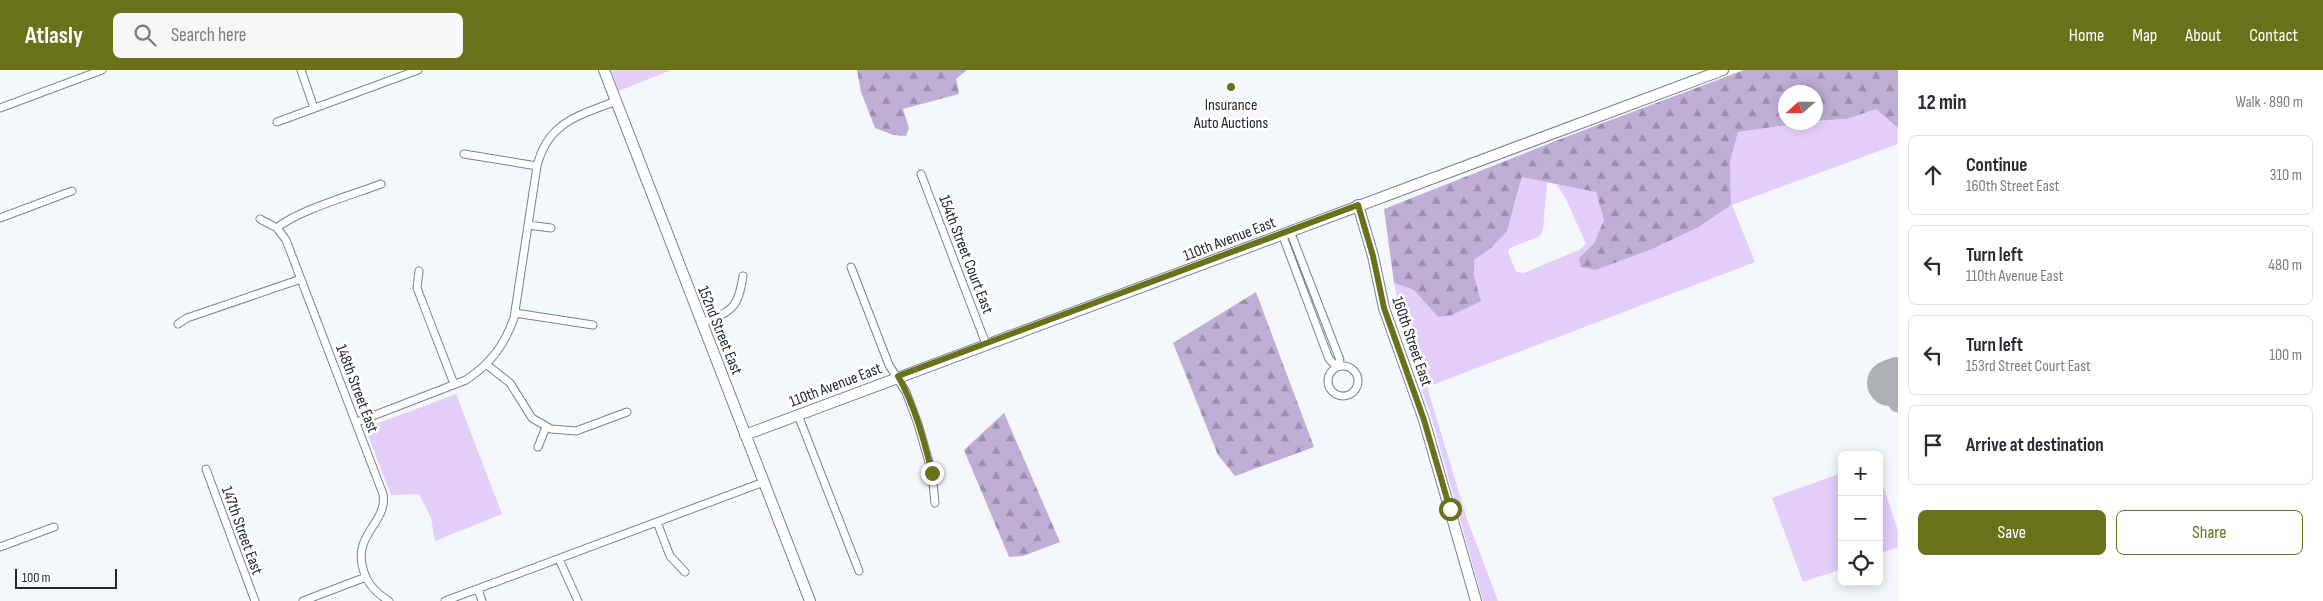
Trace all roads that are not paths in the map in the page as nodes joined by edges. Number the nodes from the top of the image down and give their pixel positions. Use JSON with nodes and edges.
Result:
{"nodes":[{"id":1,"x":102,"y":70,"type":"edge"},
{"id":2,"x":301,"y":70,"type":"edge"},
{"id":3,"x":418,"y":70,"type":"edge"},
{"id":4,"x":604,"y":70,"type":"edge"},
{"id":5,"x":1723,"y":70,"type":"edge"},
{"id":6,"x":616,"y":101,"type":"junction"},
{"id":7,"x":0,"y":108,"type":"edge"},
{"id":8,"x":314,"y":108,"type":"junction"},
{"id":9,"x":277,"y":122,"type":"dead end"},
{"id":10,"x":464,"y":154,"type":"dead end"},
{"id":11,"x":537,"y":166,"type":"junction"},
{"id":12,"x":921,"y":174,"type":"dead end"},
{"id":13,"x":381,"y":184,"type":"dead end"},
{"id":14,"x":72,"y":191,"type":"dead end"},
{"id":15,"x":1358,"y":205,"type":"junction"},
{"id":16,"x":0,"y":218,"type":"edge"},
{"id":17,"x":260,"y":220,"type":"dead end"},
{"id":18,"x":528,"y":225,"type":"junction"},
{"id":19,"x":277,"y":228,"type":"junction"},
{"id":20,"x":551,"y":228,"type":"dead end"},
{"id":21,"x":1286,"y":232,"type":"junction"},
{"id":22,"x":851,"y":267,"type":"dead end"},
{"id":23,"x":419,"y":271,"type":"dead end"},
{"id":24,"x":743,"y":276,"type":"dead end"},
{"id":25,"x":301,"y":278,"type":"junction"},
{"id":26,"x":515,"y":312,"type":"junction"},
{"id":27,"x":702,"y":323,"type":"junction"},
{"id":28,"x":178,"y":324,"type":"dead end"},
{"id":29,"x":594,"y":325,"type":"dead end"},
{"id":30,"x":986,"y":344,"type":"junction"},
{"id":31,"x":487,"y":364,"type":"junction"},
{"id":32,"x":1337,"y":367,"type":"junction"},
{"id":33,"x":898,"y":376,"type":"junction"},
{"id":34,"x":454,"y":384,"type":"junction"},
{"id":35,"x":627,"y":412,"type":"dead end"},
{"id":36,"x":798,"y":415,"type":"junction"},
{"id":37,"x":357,"y":422,"type":"junction"},
{"id":38,"x":546,"y":427,"type":"junction"},
{"id":39,"x":745,"y":434,"type":"junction"},
{"id":40,"x":538,"y":447,"type":"dead end"},
{"id":41,"x":206,"y":469,"type":"dead end"},
{"id":42,"x":764,"y":482,"type":"junction"},
{"id":43,"x":935,"y":503,"type":"dead end"},
{"id":44,"x":657,"y":522,"type":"junction"},
{"id":45,"x":54,"y":527,"type":"dead end"},
{"id":46,"x":0,"y":547,"type":"edge"},
{"id":47,"x":559,"y":559,"type":"junction"},
{"id":48,"x":859,"y":571,"type":"dead end"},
{"id":49,"x":685,"y":572,"type":"dead end"},
{"id":50,"x":366,"y":577,"type":"junction"},
{"id":51,"x":478,"y":589,"type":"junction"},
{"id":52,"x":255,"y":601,"type":"edge"},
{"id":53,"x":303,"y":601,"type":"edge"},
{"id":54,"x":389,"y":601,"type":"edge"},
{"id":55,"x":445,"y":601,"type":"edge"},
{"id":56,"x":482,"y":601,"type":"edge"},
{"id":57,"x":578,"y":601,"type":"edge"},
{"id":58,"x":810,"y":601,"type":"edge"},
{"id":59,"x":1476,"y":601,"type":"edge"}],
"edges":[{"from":1,"to":7,"type":"street"},
{"from":2,"to":8,"type":"street"},
{"from":3,"to":8,"type":"street"},
{"from":4,"to":6,"type":"street","name":"152nd Street East"},
{"from":5,"to":15,"type":"street","name":"110th Avenue East"},
{"from":6,"to":11,"type":"street"},
{"from":6,"to":27,"type":"street","name":"152nd Street East"},
{"from":8,"to":9,"type":"street"},
{"from":10,"to":11,"type":"street"},
{"from":11,"to":18,"type":"street"},
{"from":12,"to":30,"type":"street","name":"154th Street Court East"},
{"from":13,"to":19,"type":"street"},
{"from":14,"to":16,"type":"street"},
{"from":15,"to":21,"type":"street","name":"110th Avenue East"},
{"from":15,"to":59,"type":"street","name":"160th Street East"},
{"from":17,"to":19,"type":"street"},
{"from":18,"to":20,"type":"street"},
{"from":18,"to":26,"type":"street"},
{"from":19,"to":25,"type":"street","name":"148th Street East"},
{"from":21,"to":30,"type":"street","name":"110th Avenue East"},
{"from":21,"to":32,"type":"street"},
{"from":22,"to":33,"type":"street"},
{"from":23,"to":34,"type":"street"},
{"from":24,"to":27,"type":"street"},
{"from":25,"to":28,"type":"street"},
{"from":25,"to":37,"type":"street","name":"148th Street East"},
{"from":26,"to":29,"type":"street"},
{"from":26,"to":31,"type":"street"},
{"from":27,"to":39,"type":"street","name":"152nd Street East"},
{"from":30,"to":33,"type":"street","name":"110th Avenue East"},
{"from":31,"to":34,"type":"street"},
{"from":31,"to":38,"type":"street"},
{"from":32,"to":32,"type":"street"},
{"from":33,"to":36,"type":"street","name":"110th Avenue East"},
{"from":33,"to":43,"type":"street"},
{"from":34,"to":37,"type":"street"},
{"from":35,"to":38,"type":"street"},
{"from":36,"to":39,"type":"street","name":"110th Avenue East"},
{"from":36,"to":48,"type":"street"},
{"from":37,"to":50,"type":"street","name":"148th Street East"},
{"from":38,"to":40,"type":"street"},
{"from":39,"to":42,"type":"street","name":"152nd Street East"},
{"from":41,"to":52,"type":"street","name":"147th Street East"},
{"from":42,"to":44,"type":"street"},
{"from":42,"to":58,"type":"street","name":"152nd Street East"},
{"from":44,"to":47,"type":"street"},
{"from":44,"to":49,"type":"street"},
{"from":45,"to":46,"type":"street"},
{"from":47,"to":51,"type":"street"},
{"from":47,"to":57,"type":"street"},
{"from":50,"to":53,"type":"street"},
{"from":50,"to":54,"type":"street"},
{"from":51,"to":55,"type":"street"},
{"from":51,"to":56,"type":"street"}]}
